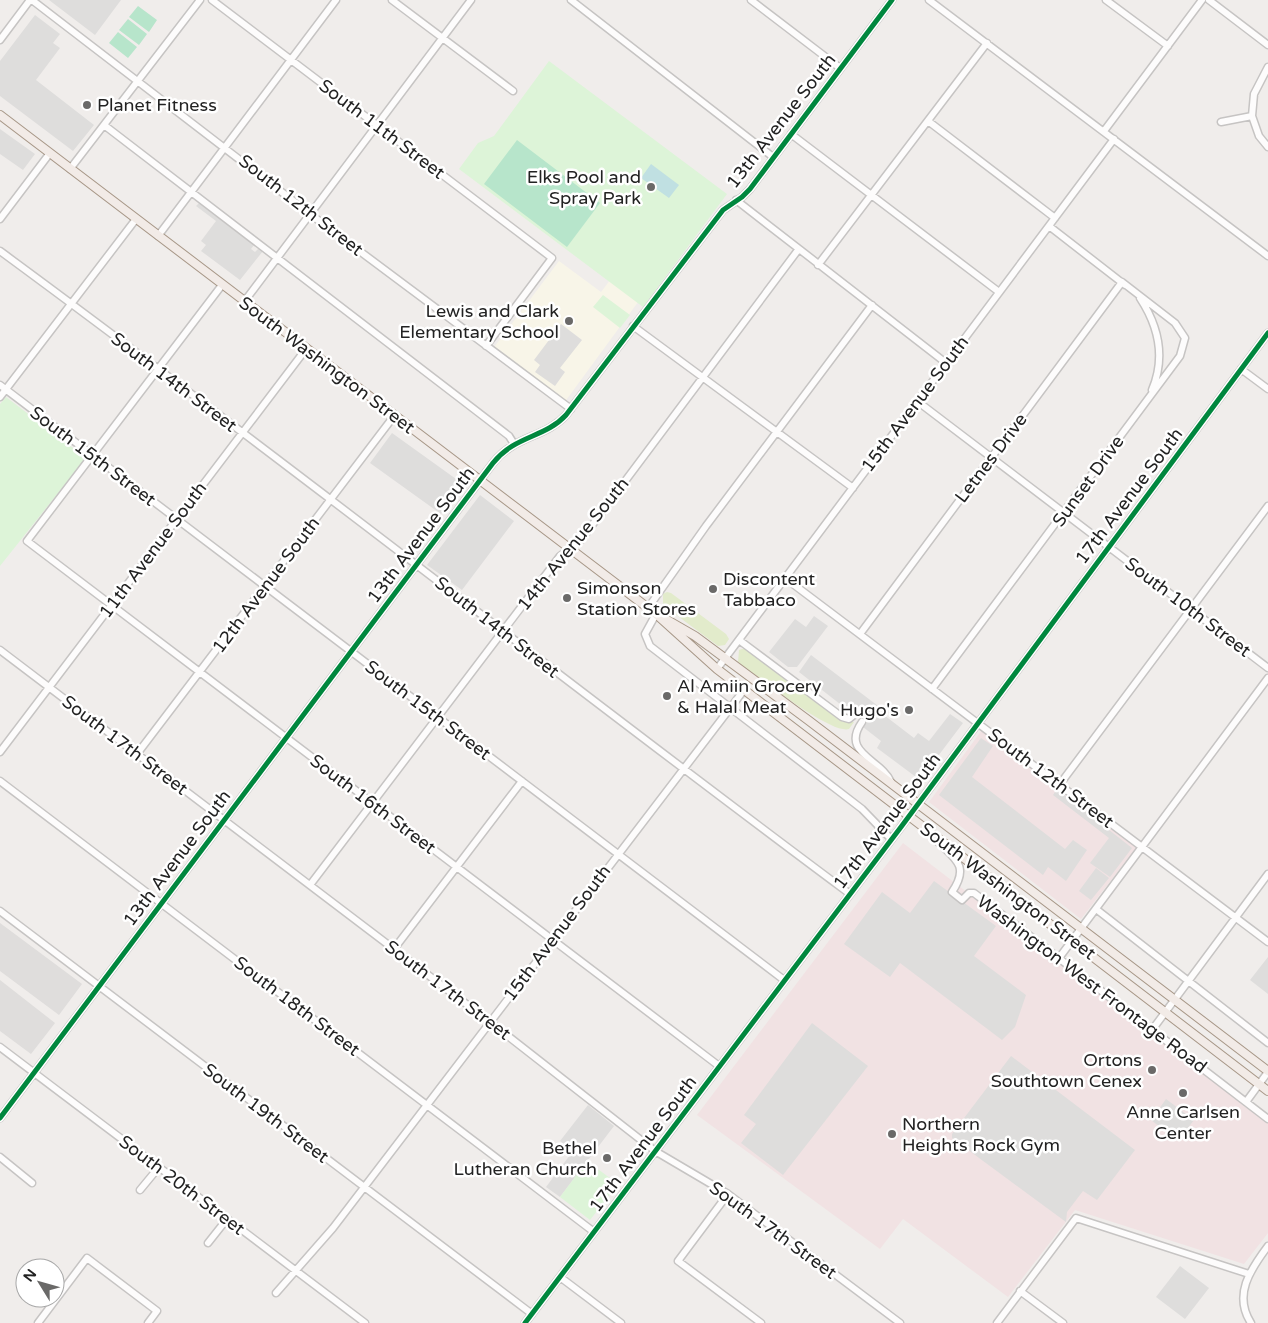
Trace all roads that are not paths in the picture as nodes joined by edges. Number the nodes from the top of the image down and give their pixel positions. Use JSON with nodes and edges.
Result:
{"nodes":[{"id":1,"x":31,"y":0,"type":"edge"},
{"id":2,"x":200,"y":0,"type":"edge"},
{"id":3,"x":212,"y":0,"type":"edge"},
{"id":4,"x":336,"y":0,"type":"edge"},
{"id":5,"x":392,"y":0,"type":"edge"},
{"id":6,"x":472,"y":0,"type":"edge"},
{"id":7,"x":571,"y":0,"type":"edge"},
{"id":8,"x":751,"y":0,"type":"edge"},
{"id":9,"x":892,"y":0,"type":"edge"},
{"id":10,"x":929,"y":0,"type":"edge"},
{"id":11,"x":1106,"y":0,"type":"edge"},
{"id":12,"x":1202,"y":0,"type":"edge"},
{"id":13,"x":1210,"y":0,"type":"edge"},
{"id":14,"x":442,"y":39,"type":"junction"},
{"id":15,"x":0,"y":40,"type":"edge"},
{"id":16,"x":987,"y":44,"type":"junction"},
{"id":17,"x":1268,"y":45,"type":"edge"},
{"id":18,"x":1168,"y":46,"type":"junction"},
{"id":19,"x":291,"y":60,"type":"junction"},
{"id":20,"x":1268,"y":67,"type":"edge"},
{"id":21,"x":840,"y":68,"type":"junction"},
{"id":22,"x":138,"y":81,"type":"junction"},
{"id":23,"x":513,"y":91,"type":"dead end"},
{"id":24,"x":0,"y":115,"type":"edge"},
{"id":25,"x":1252,"y":116,"type":"junction"},
{"id":26,"x":928,"y":121,"type":"junction"},
{"id":27,"x":1221,"y":122,"type":"dead end"},
{"id":28,"x":104,"y":125,"type":"junction"},
{"id":29,"x":377,"y":126,"type":"junction"},
{"id":30,"x":1104,"y":131,"type":"junction"},
{"id":31,"x":791,"y":134,"type":"junction"},
{"id":32,"x":1114,"y":139,"type":"junction"},
{"id":33,"x":225,"y":146,"type":"junction"},
{"id":34,"x":1268,"y":147,"type":"edge"},
{"id":35,"x":50,"y":153,"type":"junction"},
{"id":36,"x":773,"y":157,"type":"junction"},
{"id":37,"x":70,"y":169,"type":"junction"},
{"id":38,"x":190,"y":191,"type":"junction"},
{"id":39,"x":873,"y":195,"type":"junction"},
{"id":40,"x":736,"y":200,"type":"junction"},
{"id":41,"x":309,"y":213,"type":"junction"},
{"id":42,"x":1056,"y":218,"type":"junction"},
{"id":43,"x":0,"y":219,"type":"edge"},
{"id":44,"x":136,"y":219,"type":"junction"},
{"id":45,"x":1048,"y":226,"type":"junction"},
{"id":46,"x":158,"y":236,"type":"junction"},
{"id":47,"x":798,"y":250,"type":"junction"},
{"id":48,"x":0,"y":251,"type":"edge"},
{"id":49,"x":278,"y":256,"type":"junction"},
{"id":50,"x":1268,"y":256,"type":"edge"},
{"id":51,"x":818,"y":265,"type":"junction"},
{"id":52,"x":1122,"y":282,"type":"junction"},
{"id":53,"x":222,"y":285,"type":"junction"},
{"id":54,"x":999,"y":292,"type":"junction"},
{"id":55,"x":244,"y":302,"type":"junction"},
{"id":56,"x":71,"y":303,"type":"junction"},
{"id":57,"x":872,"y":305,"type":"junction"},
{"id":58,"x":633,"y":326,"type":"junction"},
{"id":59,"x":1268,"y":333,"type":"edge"},
{"id":60,"x":486,"y":346,"type":"junction"},
{"id":61,"x":306,"y":348,"type":"junction"},
{"id":62,"x":946,"y":363,"type":"junction"},
{"id":63,"x":158,"y":369,"type":"junction"},
{"id":64,"x":1241,"y":369,"type":"junction"},
{"id":65,"x":702,"y":377,"type":"junction"},
{"id":66,"x":3,"y":387,"type":"edge"},
{"id":67,"x":1268,"y":389,"type":"edge"},
{"id":68,"x":0,"y":397,"type":"edge"},
{"id":69,"x":1148,"y":399,"type":"junction"},
{"id":70,"x":917,"y":401,"type":"junction"},
{"id":71,"x":571,"y":409,"type":"junction"},
{"id":72,"x":394,"y":416,"type":"junction"},
{"id":73,"x":776,"y":431,"type":"junction"},
{"id":74,"x":242,"y":433,"type":"junction"},
{"id":75,"x":514,"y":444,"type":"junction"},
{"id":76,"x":92,"y":455,"type":"junction"},
{"id":77,"x":991,"y":457,"type":"junction"},
{"id":78,"x":480,"y":480,"type":"junction"},
{"id":79,"x":853,"y":488,"type":"junction"},
{"id":80,"x":330,"y":500,"type":"junction"},
{"id":81,"x":1268,"y":506,"type":"edge"},
{"id":82,"x":1064,"y":513,"type":"junction"},
{"id":83,"x":176,"y":520,"type":"junction"},
{"id":84,"x":1108,"y":546,"type":"junction"},
{"id":85,"x":568,"y":548,"type":"junction"},
{"id":86,"x":416,"y":565,"type":"junction"},
{"id":87,"x":785,"y":578,"type":"junction"},
{"id":88,"x":264,"y":586,"type":"junction"},
{"id":89,"x":111,"y":606,"type":"junction"},
{"id":90,"x":648,"y":608,"type":"junction"},
{"id":91,"x":1191,"y":609,"type":"junction"},
{"id":92,"x":656,"y":614,"type":"junction"},
{"id":93,"x":502,"y":631,"type":"junction"},
{"id":94,"x":860,"y":634,"type":"junction"},
{"id":95,"x":739,"y":640,"type":"junction"},
{"id":96,"x":0,"y":650,"type":"edge"},
{"id":97,"x":350,"y":652,"type":"junction"},
{"id":98,"x":726,"y":658,"type":"junction"},
{"id":99,"x":1268,"y":668,"type":"edge"},
{"id":100,"x":717,"y":669,"type":"junction"},
{"id":101,"x":199,"y":673,"type":"junction"},
{"id":102,"x":1268,"y":678,"type":"edge"},
{"id":103,"x":48,"y":687,"type":"junction"},
{"id":104,"x":932,"y":689,"type":"junction"},
{"id":105,"x":744,"y":690,"type":"junction"},
{"id":106,"x":730,"y":708,"type":"junction"},
{"id":107,"x":854,"y":715,"type":"dead end"},
{"id":108,"x":437,"y":717,"type":"junction"},
{"id":109,"x":862,"y":722,"type":"dead end"},
{"id":110,"x":977,"y":723,"type":"junction"},
{"id":111,"x":286,"y":738,"type":"junction"},
{"id":112,"x":0,"y":752,"type":"edge"},
{"id":113,"x":137,"y":754,"type":"junction"},
{"id":114,"x":682,"y":770,"type":"junction"},
{"id":115,"x":0,"y":781,"type":"edge"},
{"id":116,"x":522,"y":781,"type":"junction"},
{"id":117,"x":891,"y":782,"type":"junction"},
{"id":118,"x":1060,"y":784,"type":"junction"},
{"id":119,"x":372,"y":803,"type":"junction"},
{"id":120,"x":918,"y":803,"type":"junction"},
{"id":121,"x":909,"y":815,"type":"junction"},
{"id":122,"x":224,"y":820,"type":"junction"},
{"id":123,"x":930,"y":831,"type":"junction"},
{"id":124,"x":891,"y":839,"type":"junction"},
{"id":125,"x":1142,"y":846,"type":"junction"},
{"id":126,"x":617,"y":854,"type":"junction"},
{"id":127,"x":456,"y":867,"type":"junction"},
{"id":128,"x":1268,"y":874,"type":"edge"},
{"id":129,"x":310,"y":885,"type":"junction"},
{"id":130,"x":850,"y":894,"type":"junction"},
{"id":131,"x":161,"y":902,"type":"junction"},
{"id":132,"x":1096,"y":909,"type":"junction"},
{"id":133,"x":0,"y":911,"type":"edge"},
{"id":134,"x":1236,"y":917,"type":"junction"},
{"id":135,"x":1081,"y":929,"type":"junction"},
{"id":136,"x":552,"y":940,"type":"junction"},
{"id":137,"x":1073,"y":940,"type":"junction"},
{"id":138,"x":1268,"y":942,"type":"edge"},
{"id":139,"x":394,"y":949,"type":"junction"},
{"id":140,"x":1059,"y":958,"type":"junction"},
{"id":141,"x":784,"y":980,"type":"junction"},
{"id":142,"x":1188,"y":982,"type":"junction"},
{"id":143,"x":98,"y":985,"type":"junction"},
{"id":144,"x":1175,"y":1000,"type":"junction"},
{"id":145,"x":1165,"y":1012,"type":"junction"},
{"id":146,"x":490,"y":1022,"type":"junction"},
{"id":147,"x":1152,"y":1030,"type":"junction"},
{"id":148,"x":1268,"y":1043,"type":"edge"},
{"id":149,"x":0,"y":1046,"type":"edge"},
{"id":150,"x":719,"y":1066,"type":"junction"},
{"id":151,"x":33,"y":1071,"type":"junction"},
{"id":152,"x":1268,"y":1071,"type":"edge"},
{"id":153,"x":1259,"y":1084,"type":"junction"},
{"id":154,"x":1268,"y":1091,"type":"edge"},
{"id":155,"x":1246,"y":1102,"type":"junction"},
{"id":156,"x":427,"y":1104,"type":"junction"},
{"id":157,"x":0,"y":1118,"type":"edge"},
{"id":158,"x":1268,"y":1119,"type":"edge"},
{"id":159,"x":655,"y":1151,"type":"junction"},
{"id":160,"x":0,"y":1157,"type":"edge"},
{"id":161,"x":158,"y":1166,"type":"junction"},
{"id":162,"x":32,"y":1182,"type":"dead end"},
{"id":163,"x":364,"y":1188,"type":"junction"},
{"id":164,"x":140,"y":1190,"type":"dead end"},
{"id":165,"x":728,"y":1194,"type":"junction"},
{"id":166,"x":227,"y":1219,"type":"junction"},
{"id":167,"x":594,"y":1232,"type":"junction"},
{"id":168,"x":208,"y":1243,"type":"dead end"},
{"id":169,"x":1268,"y":1246,"type":"edge"},
{"id":170,"x":296,"y":1271,"type":"junction"},
{"id":171,"x":1249,"y":1274,"type":"junction"},
{"id":172,"x":560,"y":1277,"type":"junction"},
{"id":173,"x":1020,"y":1291,"type":"junction"},
{"id":174,"x":276,"y":1293,"type":"dead end"},
{"id":175,"x":532,"y":1314,"type":"junction"},
{"id":176,"x":898,"y":1322,"type":"edge"},
{"id":177,"x":38,"y":1323,"type":"edge"},
{"id":178,"x":148,"y":1323,"type":"edge"},
{"id":179,"x":364,"y":1323,"type":"edge"},
{"id":180,"x":525,"y":1323,"type":"edge"},
{"id":181,"x":621,"y":1323,"type":"edge"},
{"id":182,"x":761,"y":1323,"type":"edge"},
{"id":183,"x":997,"y":1323,"type":"edge"},
{"id":184,"x":1063,"y":1323,"type":"edge"},
{"id":185,"x":1251,"y":1323,"type":"edge"}],
"edges":[{"from":1,"to":15,"type":"street"},
{"from":1,"to":22,"type":"street","name":"South 12th Street"},
{"from":2,"to":22,"type":"street"},
{"from":3,"to":19,"type":"street","name":"South 11th Street"},
{"from":4,"to":19,"type":"street"},
{"from":5,"to":14,"type":"street"},
{"from":6,"to":14,"type":"street"},
{"from":7,"to":36,"type":"street"},
{"from":8,"to":21,"type":"street"},
{"from":9,"to":21,"type":"street","name":"13th Avenue South"},
{"from":10,"to":16,"type":"street"},
{"from":11,"to":18,"type":"street"},
{"from":12,"to":18,"type":"street"},
{"from":13,"to":17,"type":"street"},
{"from":14,"to":23,"type":"street"},
{"from":14,"to":29,"type":"street"},
{"from":16,"to":26,"type":"street"},
{"from":16,"to":30,"type":"street"},
{"from":18,"to":30,"type":"street"},
{"from":19,"to":29,"type":"street","name":"South 11th Street"},
{"from":19,"to":33,"type":"street"},
{"from":20,"to":25,"type":"street"},
{"from":21,"to":31,"type":"street","name":"13th Avenue South"},
{"from":22,"to":28,"type":"street"},
{"from":22,"to":33,"type":"street","name":"South 12th Street"},
{"from":24,"to":35,"type":"main road","name":"South Washington Street"},
{"from":25,"to":27,"type":"street"},
{"from":25,"to":34,"type":"street"},
{"from":26,"to":39,"type":"street"},
{"from":26,"to":42,"type":"street"},
{"from":28,"to":37,"type":"street"},
{"from":28,"to":38,"type":"street"},
{"from":29,"to":41,"type":"street"},
{"from":29,"to":60,"type":"street","name":"South 11th Street"},
{"from":30,"to":32,"type":"street"},
{"from":31,"to":36,"type":"street","name":"13th Avenue South"},
{"from":31,"to":39,"type":"street"},
{"from":32,"to":42,"type":"street","name":"15th Avenue South"},
{"from":32,"to":50,"type":"street"},
{"from":33,"to":38,"type":"street"},
{"from":33,"to":41,"type":"street","name":"South 12th Street"},
{"from":35,"to":37,"type":"main road","name":"South Washington Street"},
{"from":35,"to":43,"type":"street"},
{"from":36,"to":40,"type":"street","name":"13th Avenue South"},
{"from":37,"to":44,"type":"main road","name":"South Washington Street"},
{"from":38,"to":46,"type":"street"},
{"from":38,"to":49,"type":"street"},
{"from":39,"to":51,"type":"street"},
{"from":39,"to":54,"type":"street"},
{"from":40,"to":47,"type":"street"},
{"from":40,"to":58,"type":"street","name":"13th Avenue South"},
{"from":41,"to":49,"type":"street"},
{"from":41,"to":60,"type":"street","name":"South 12th Street"},
{"from":42,"to":45,"type":"street","name":"15th Avenue South"},
{"from":44,"to":46,"type":"main road","name":"South Washington Street"},
{"from":44,"to":56,"type":"street"},
{"from":45,"to":52,"type":"street"},
{"from":45,"to":54,"type":"street","name":"15th Avenue South"},
{"from":46,"to":53,"type":"main road","name":"South Washington Street"},
{"from":47,"to":51,"type":"street"},
{"from":47,"to":65,"type":"street","name":"14th Avenue South"},
{"from":48,"to":56,"type":"street","name":"South 14th Street"},
{"from":49,"to":55,"type":"street"},
{"from":49,"to":75,"type":"street"},
{"from":51,"to":57,"type":"street"},
{"from":52,"to":69,"type":"street"},
{"from":52,"to":69,"type":"street","name":"Sunset Drive"},
{"from":52,"to":77,"type":"street","name":"Letnes Drive"},
{"from":53,"to":55,"type":"main road","name":"South Washington Street"},
{"from":53,"to":63,"type":"street"},
{"from":54,"to":62,"type":"street","name":"15th Avenue South"},
{"from":55,"to":61,"type":"main road","name":"South Washington Street"},
{"from":56,"to":63,"type":"street","name":"South 14th Street"},
{"from":56,"to":66,"type":"street"},
{"from":57,"to":62,"type":"street"},
{"from":57,"to":73,"type":"street"},
{"from":58,"to":65,"type":"street"},
{"from":58,"to":71,"type":"street","name":"13th Avenue South"},
{"from":59,"to":64,"type":"street","name":"17th Avenue South"},
{"from":60,"to":71,"type":"street","name":"South 12th Street"},
{"from":61,"to":72,"type":"main road","name":"South Washington Street"},
{"from":61,"to":74,"type":"street","name":"11th Avenue South"},
{"from":62,"to":70,"type":"street","name":"15th Avenue South"},
{"from":63,"to":74,"type":"street","name":"South 14th Street"},
{"from":63,"to":76,"type":"street"},
{"from":64,"to":67,"type":"street"},
{"from":64,"to":84,"type":"street","name":"17th Avenue South"},
{"from":65,"to":73,"type":"street"},
{"from":65,"to":85,"type":"street","name":"14th Avenue South"},
{"from":66,"to":68,"type":"street"},
{"from":66,"to":76,"type":"street","name":"South 15th Street"},
{"from":69,"to":82,"type":"street","name":"Sunset Drive"},
{"from":70,"to":77,"type":"street","name":"South 10th Street"},
{"from":70,"to":79,"type":"street","name":"15th Avenue South"},
{"from":71,"to":75,"type":"street","name":"13th Avenue South"},
{"from":72,"to":78,"type":"main road","name":"South Washington Street"},
{"from":72,"to":80,"type":"street","name":"12th Avenue South"},
{"from":73,"to":79,"type":"street"},
{"from":73,"to":90,"type":"street"},
{"from":74,"to":80,"type":"street","name":"South 14th Street"},
{"from":74,"to":83,"type":"street","name":"11th Avenue South"},
{"from":75,"to":78,"type":"street","name":"13th Avenue South"},
{"from":76,"to":83,"type":"street","name":"South 15th Street"},
{"from":76,"to":89,"type":"street","name":"South 16th Street"},
{"from":77,"to":82,"type":"street","name":"South 10th Street"},
{"from":77,"to":94,"type":"street","name":"Letnes Drive"},
{"from":78,"to":85,"type":"main road","name":"South Washington Street"},
{"from":78,"to":86,"type":"street","name":"13th Avenue South"},
{"from":79,"to":87,"type":"street","name":"15th Avenue South"},
{"from":80,"to":86,"type":"street","name":"South 14th Street"},
{"from":80,"to":88,"type":"street","name":"12th Avenue South"},
{"from":81,"to":91,"type":"street"},
{"from":82,"to":84,"type":"street","name":"South 10th Street"},
{"from":82,"to":104,"type":"street","name":"Sunset Drive"},
{"from":83,"to":88,"type":"street","name":"South 15th Street"},
{"from":83,"to":89,"type":"street","name":"11th Avenue South"},
{"from":84,"to":91,"type":"street","name":"South 10th Street"},
{"from":84,"to":110,"type":"street","name":"17th Avenue South"},
{"from":85,"to":90,"type":"main road","name":"South Washington Street"},
{"from":85,"to":93,"type":"street","name":"14th Avenue South"},
{"from":86,"to":93,"type":"street","name":"South 14th Street"},
{"from":86,"to":97,"type":"street","name":"13th Avenue South"},
{"from":87,"to":94,"type":"street","name":"South 12th Street"},
{"from":87,"to":95,"type":"street","name":"15th Avenue South"},
{"from":88,"to":97,"type":"street","name":"South 15th Street"},
{"from":88,"to":101,"type":"street","name":"12th Avenue South"},
{"from":89,"to":101,"type":"street","name":"South 16th Street"},
{"from":89,"to":103,"type":"street","name":"11th Avenue South"},
{"from":90,"to":92,"type":"main road","name":"South Washington Street"},
{"from":91,"to":99,"type":"street","name":"South 10th Street"},
{"from":91,"to":118,"type":"street"},
{"from":92,"to":98,"type":"main road","name":"South Washington Street"},
{"from":92,"to":100,"type":"main road","name":"South Washington Street"},
{"from":92,"to":106,"type":"street"},
{"from":93,"to":108,"type":"street","name":"14th Avenue South"},
{"from":93,"to":114,"type":"street","name":"South 14th Street"},
{"from":94,"to":104,"type":"street","name":"South 12th Street"},
{"from":95,"to":98,"type":"street","name":"15th Avenue South"},
{"from":95,"to":107,"type":"street"},
{"from":96,"to":103,"type":"street","name":"South 17th Street"},
{"from":97,"to":108,"type":"street","name":"South 15th Street"},
{"from":97,"to":111,"type":"street","name":"13th Avenue South"},
{"from":98,"to":100,"type":"street","name":"15th Avenue South"},
{"from":98,"to":117,"type":"main road","name":"South Washington Street"},
{"from":100,"to":105,"type":"main road","name":"South Washington Street"},
{"from":101,"to":111,"type":"street","name":"South 16th Street"},
{"from":101,"to":113,"type":"street","name":"12th Avenue South"},
{"from":102,"to":125,"type":"street"},
{"from":103,"to":112,"type":"street","name":"11th Avenue South"},
{"from":103,"to":113,"type":"street","name":"South 17th Street"},
{"from":104,"to":110,"type":"street","name":"South 12th Street"},
{"from":105,"to":106,"type":"street","name":"15th Avenue South"},
{"from":105,"to":121,"type":"main road","name":"South Washington Street"},
{"from":106,"to":114,"type":"street","name":"15th Avenue South"},
{"from":106,"to":124,"type":"street"},
{"from":108,"to":116,"type":"street","name":"South 15th Street"},
{"from":108,"to":119,"type":"street","name":"14th Avenue South"},
{"from":109,"to":117,"type":"street"},
{"from":110,"to":118,"type":"street","name":"South 12th Street"},
{"from":110,"to":120,"type":"street","name":"17th Avenue South"},
{"from":111,"to":119,"type":"street","name":"South 16th Street"},
{"from":111,"to":122,"type":"street","name":"13th Avenue South"},
{"from":113,"to":122,"type":"street","name":"South 17th Street"},
{"from":114,"to":126,"type":"street","name":"15th Avenue South"},
{"from":114,"to":130,"type":"street","name":"South 14th Street"},
{"from":115,"to":131,"type":"street","name":"South 18th Street"},
{"from":116,"to":126,"type":"street","name":"South 15th Street"},
{"from":116,"to":127,"type":"street"},
{"from":117,"to":120,"type":"main road","name":"South Washington Street"},
{"from":118,"to":125,"type":"street","name":"South 12th Street"},
{"from":119,"to":127,"type":"street","name":"South 16th Street"},
{"from":119,"to":129,"type":"street","name":"14th Avenue South"},
{"from":120,"to":121,"type":"street","name":"17th Avenue South"},
{"from":120,"to":135,"type":"main road","name":"South Washington Street"},
{"from":121,"to":123,"type":"main road","name":"South Washington Street"},
{"from":121,"to":124,"type":"street","name":"17th Avenue South"},
{"from":122,"to":129,"type":"street","name":"South 17th Street"},
{"from":122,"to":131,"type":"street","name":"13th Avenue South"},
{"from":123,"to":137,"type":"main road","name":"South Washington Street"},
{"from":123,"to":140,"type":"street","name":"Washington West Frontage Road"},
{"from":124,"to":130,"type":"street","name":"17th Avenue South"},
{"from":125,"to":132,"type":"street"},
{"from":125,"to":134,"type":"street","name":"South 12th Street"},
{"from":126,"to":136,"type":"street","name":"15th Avenue South"},
{"from":126,"to":141,"type":"street","name":"South 15th Street"},
{"from":127,"to":136,"type":"street","name":"South 16th Street"},
{"from":127,"to":139,"type":"street"},
{"from":128,"to":134,"type":"street"},
{"from":129,"to":139,"type":"street","name":"South 17th Street"},
{"from":130,"to":141,"type":"street","name":"17th Avenue South"},
{"from":131,"to":143,"type":"street","name":"13th Avenue South"},
{"from":131,"to":156,"type":"street","name":"South 18th Street"},
{"from":132,"to":135,"type":"street"},
{"from":132,"to":142,"type":"street"},
{"from":133,"to":143,"type":"street","name":"South 19th Street"},
{"from":134,"to":138,"type":"street","name":"South 12th Street"},
{"from":134,"to":142,"type":"street"},
{"from":135,"to":137,"type":"street"},
{"from":135,"to":144,"type":"main road","name":"South Washington Street"},
{"from":136,"to":146,"type":"street","name":"15th Avenue South"},
{"from":136,"to":150,"type":"street","name":"South 16th Street"},
{"from":137,"to":140,"type":"street"},
{"from":137,"to":145,"type":"main road","name":"South Washington Street"},
{"from":139,"to":146,"type":"street","name":"South 17th Street"},
{"from":140,"to":147,"type":"street","name":"Washington West Frontage Road"},
{"from":141,"to":150,"type":"street","name":"17th Avenue South"},
{"from":142,"to":144,"type":"street"},
{"from":142,"to":148,"type":"street"},
{"from":143,"to":151,"type":"street","name":"13th Avenue South"},
{"from":143,"to":163,"type":"street","name":"South 19th Street"},
{"from":144,"to":145,"type":"street"},
{"from":144,"to":152,"type":"main road","name":"South Washington Street"},
{"from":145,"to":147,"type":"street"},
{"from":145,"to":153,"type":"main road","name":"South Washington Street"},
{"from":146,"to":156,"type":"street","name":"15th Avenue South"},
{"from":146,"to":159,"type":"street","name":"South 17th Street"},
{"from":147,"to":155,"type":"street","name":"Washington West Frontage Road"},
{"from":149,"to":151,"type":"street","name":"South 20th Street"},
{"from":150,"to":159,"type":"street","name":"17th Avenue South"},
{"from":151,"to":157,"type":"street","name":"13th Avenue South"},
{"from":151,"to":161,"type":"street","name":"South 20th Street"},
{"from":152,"to":153,"type":"street"},
{"from":153,"to":154,"type":"main road","name":"South Washington Street"},
{"from":153,"to":155,"type":"street"},
{"from":155,"to":158,"type":"street","name":"Washington West Frontage Road"},
{"from":156,"to":163,"type":"street","name":"15th Avenue South"},
{"from":156,"to":167,"type":"street","name":"South 18th Street"},
{"from":159,"to":165,"type":"street","name":"South 17th Street"},
{"from":159,"to":167,"type":"street","name":"17th Avenue South"},
{"from":160,"to":162,"type":"street"},
{"from":161,"to":164,"type":"street"},
{"from":161,"to":166,"type":"street","name":"South 20th Street"},
{"from":163,"to":170,"type":"street","name":"15th Avenue South"},
{"from":163,"to":175,"type":"street","name":"South 19th Street"},
{"from":165,"to":176,"type":"street","name":"South 17th Street"},
{"from":165,"to":182,"type":"street"},
{"from":166,"to":168,"type":"street"},
{"from":166,"to":170,"type":"street","name":"South 20th Street"},
{"from":167,"to":172,"type":"street","name":"17th Avenue South"},
{"from":169,"to":171,"type":"street"},
{"from":170,"to":174,"type":"street","name":"15th Avenue South"},
{"from":170,"to":179,"type":"street","name":"South 20th Street"},
{"from":171,"to":173,"type":"street"},
{"from":171,"to":185,"type":"street"},
{"from":172,"to":175,"type":"street","name":"17th Avenue South"},
{"from":172,"to":181,"type":"street"},
{"from":173,"to":183,"type":"street"},
{"from":173,"to":184,"type":"street"},
{"from":175,"to":180,"type":"street","name":"17th Avenue South"},
{"from":177,"to":178,"type":"street"}]}
